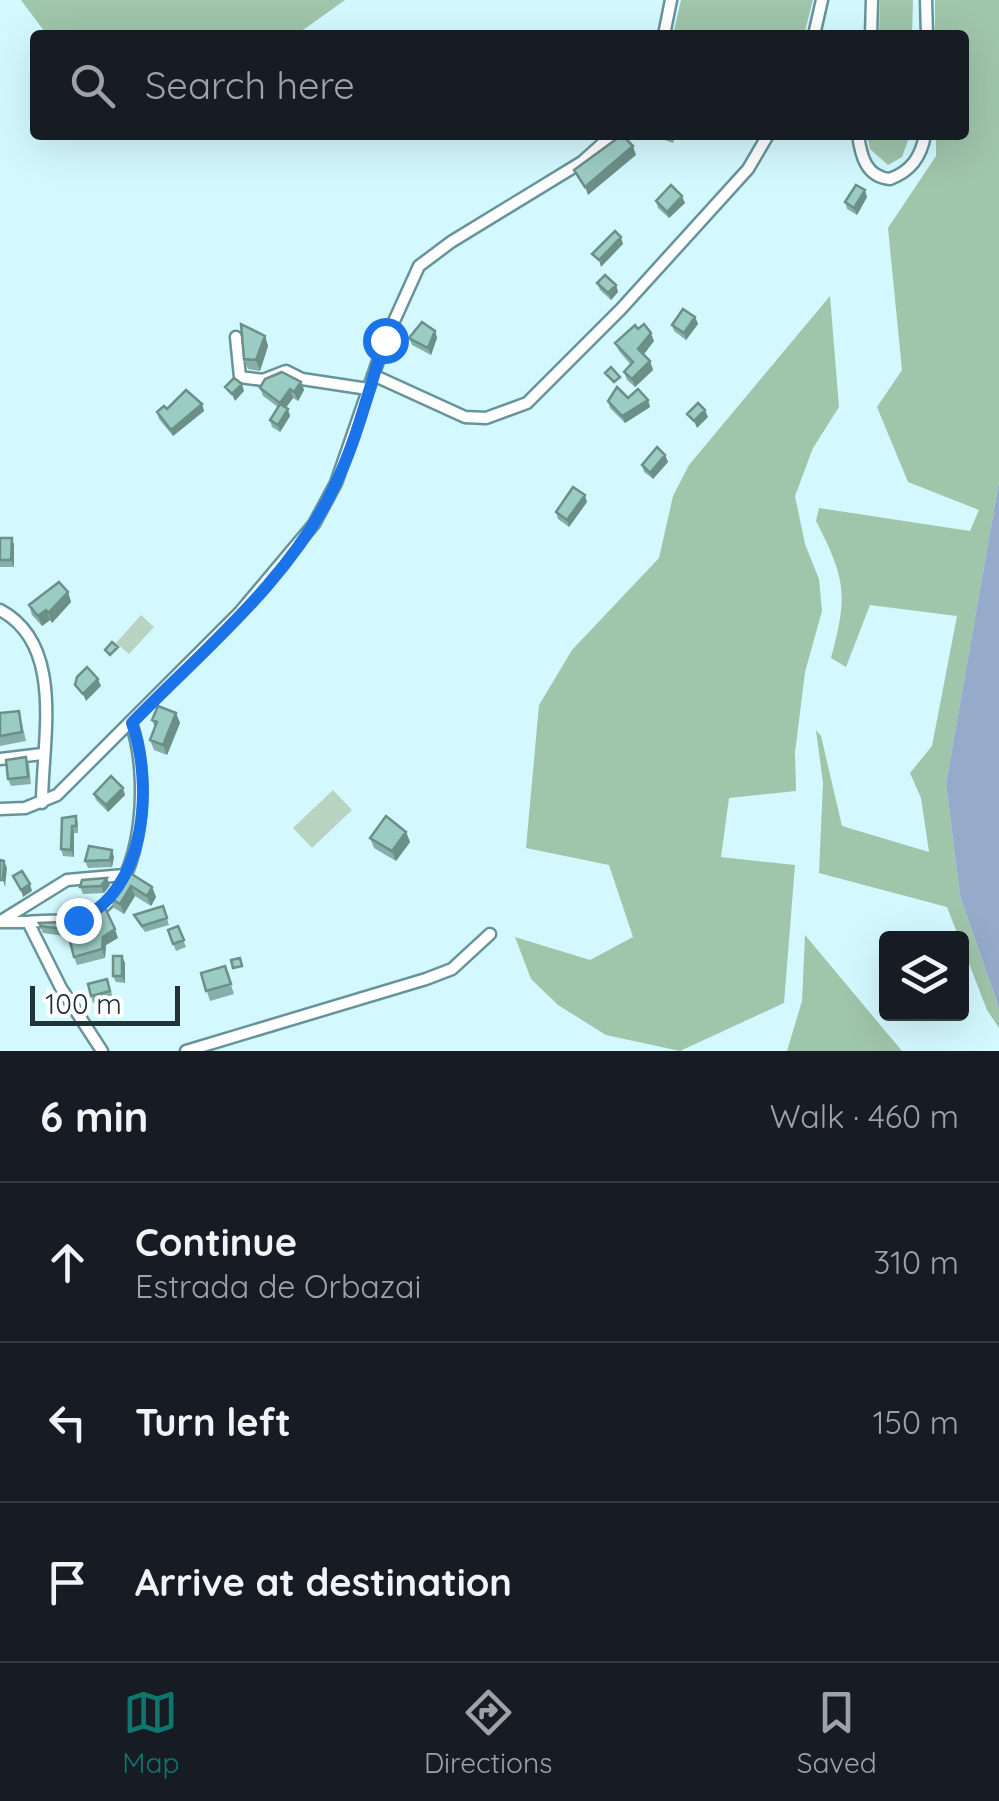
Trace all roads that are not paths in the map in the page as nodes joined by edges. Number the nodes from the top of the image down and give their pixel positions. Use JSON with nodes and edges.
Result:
{"nodes":[{"id":1,"x":671,"y":0,"type":"edge"},
{"id":2,"x":822,"y":0,"type":"edge"},
{"id":3,"x":872,"y":0,"type":"edge"},
{"id":4,"x":926,"y":0,"type":"edge"},
{"id":5,"x":665,"y":30,"type":"edge"},
{"id":6,"x":815,"y":30,"type":"edge"},
{"id":7,"x":871,"y":30,"type":"edge"},
{"id":8,"x":927,"y":30,"type":"edge"},
{"id":9,"x":606,"y":140,"type":"edge"},
{"id":10,"x":765,"y":140,"type":"edge"},
{"id":11,"x":859,"y":140,"type":"edge"},
{"id":12,"x":923,"y":140,"type":"edge"},
{"id":13,"x":236,"y":338,"type":"dead end"},
{"id":14,"x":373,"y":375,"type":"junction"},
{"id":15,"x":368,"y":389,"type":"junction"},
{"id":16,"x":0,"y":610,"type":"edge"},
{"id":17,"x":132,"y":723,"type":"junction"},
{"id":18,"x":42,"y":754,"type":"junction"},
{"id":19,"x":0,"y":758,"type":"edge"},
{"id":20,"x":42,"y":803,"type":"junction"},
{"id":21,"x":0,"y":809,"type":"edge"},
{"id":22,"x":124,"y":876,"type":"junction"},
{"id":23,"x":0,"y":922,"type":"edge"},
{"id":24,"x":28,"y":922,"type":"junction"},
{"id":25,"x":490,"y":934,"type":"dead end"},
{"id":26,"x":102,"y":1051,"type":"edge"},
{"id":27,"x":186,"y":1051,"type":"edge"}],
"edges":[{"from":1,"to":5,"type":"street"},
{"from":2,"to":6,"type":"street"},
{"from":3,"to":7,"type":"street"},
{"from":4,"to":8,"type":"street"},
{"from":9,"to":14,"type":"street"},
{"from":10,"to":14,"type":"street"},
{"from":11,"to":12,"type":"street"},
{"from":13,"to":15,"type":"street"},
{"from":14,"to":15,"type":"street"},
{"from":15,"to":17,"type":"street"},
{"from":16,"to":18,"type":"street"},
{"from":17,"to":20,"type":"street"},
{"from":17,"to":22,"type":"street"},
{"from":18,"to":19,"type":"street"},
{"from":18,"to":20,"type":"street"},
{"from":20,"to":21,"type":"street"},
{"from":22,"to":23,"type":"street"},
{"from":22,"to":24,"type":"street"},
{"from":23,"to":24,"type":"street"},
{"from":24,"to":26,"type":"street"},
{"from":25,"to":27,"type":"street"}]}
